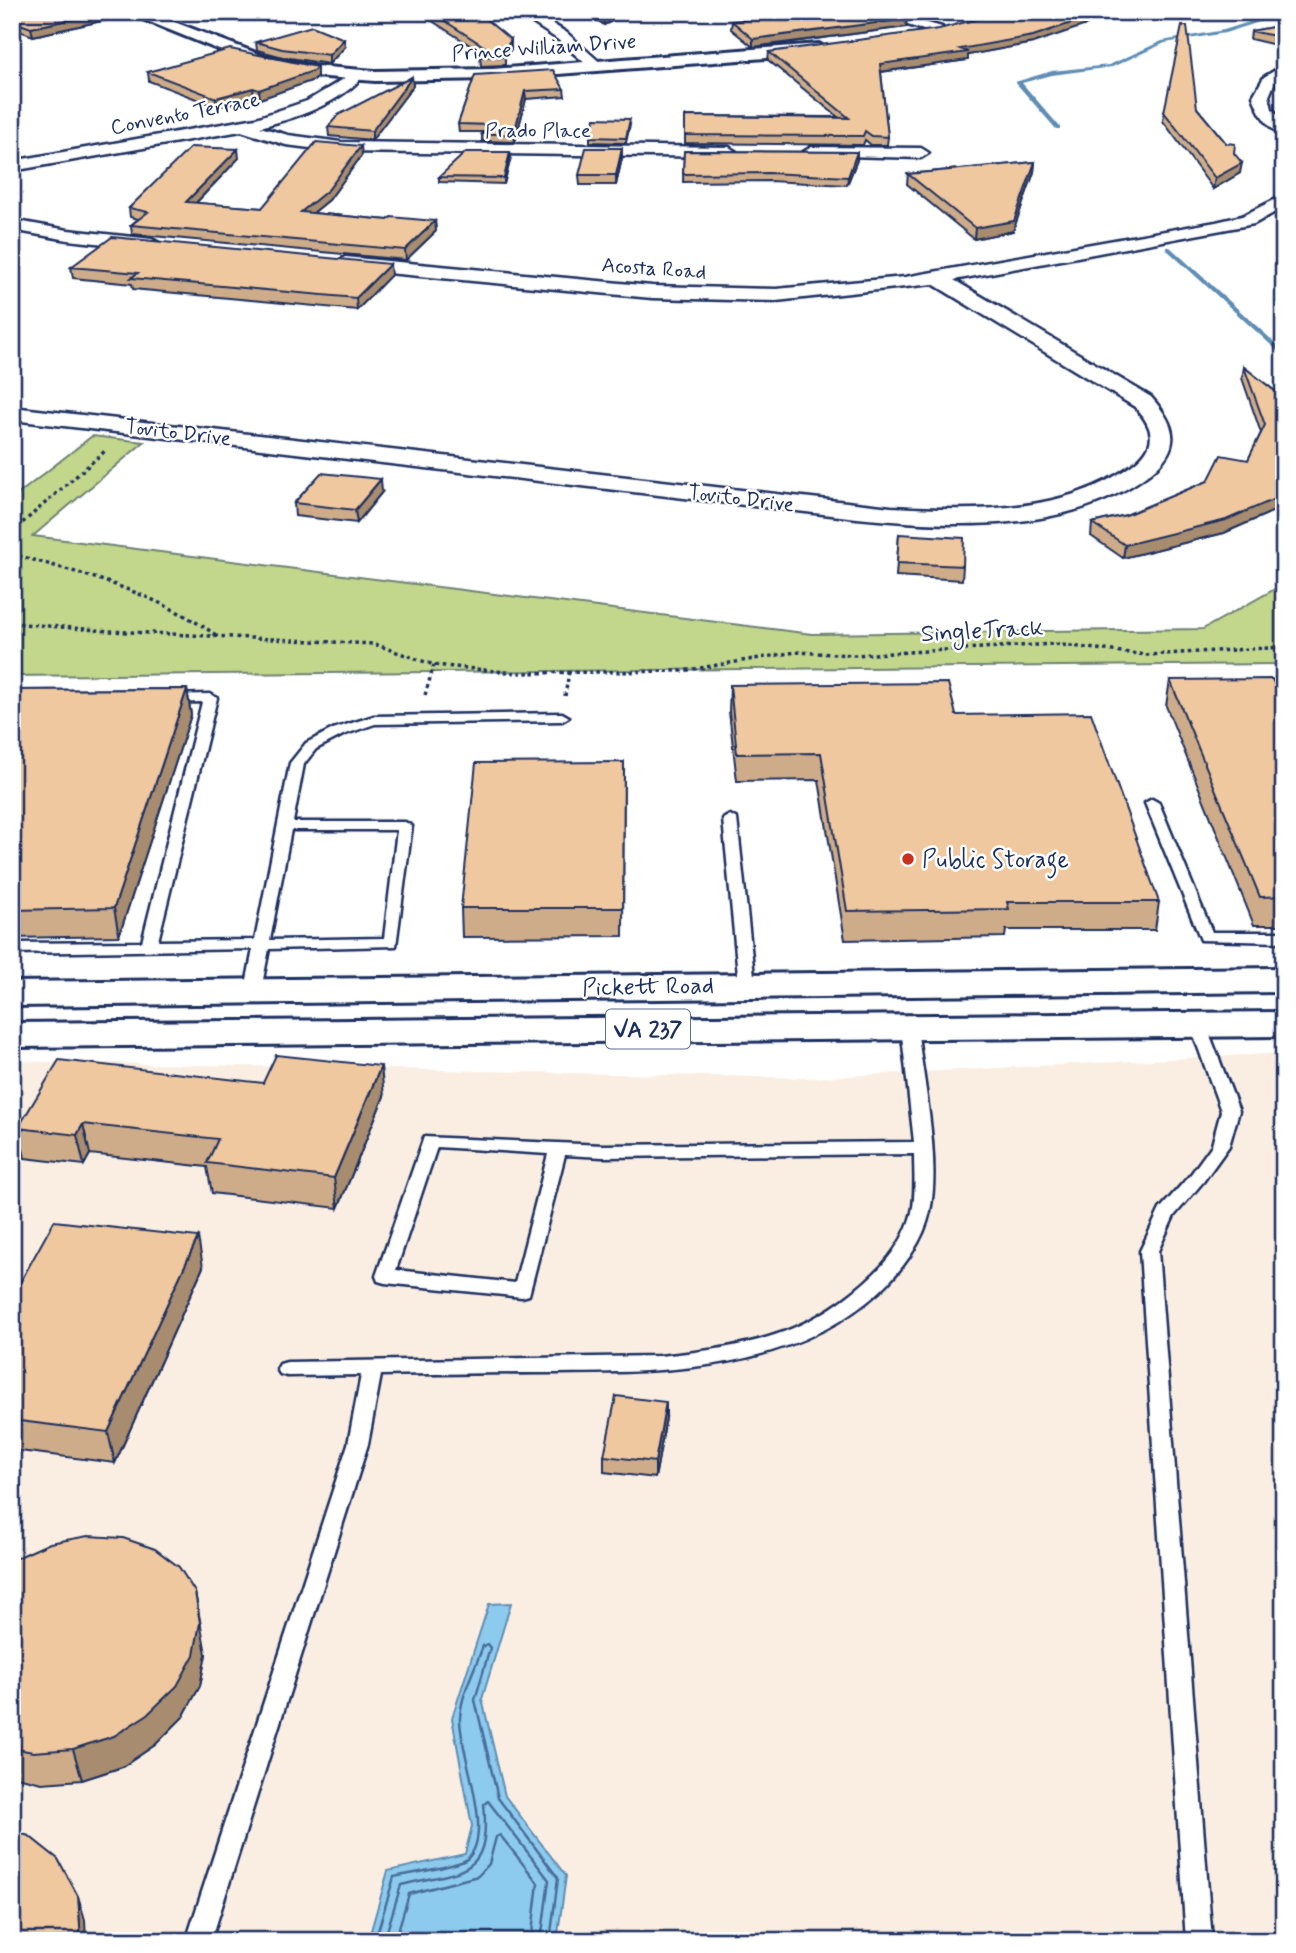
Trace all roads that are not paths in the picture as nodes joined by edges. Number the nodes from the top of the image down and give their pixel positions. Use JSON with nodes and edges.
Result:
{"nodes":[{"id":1,"x":133,"y":12,"type":"edge"},
{"id":2,"x":523,"y":12,"type":"edge"},
{"id":3,"x":872,"y":12,"type":"edge"},
{"id":4,"x":943,"y":29,"type":"joint"},
{"id":5,"x":900,"y":37,"type":"edge"},
{"id":6,"x":838,"y":47,"type":"edge"},
{"id":7,"x":597,"y":66,"type":"junction"},
{"id":8,"x":1284,"y":69,"type":"edge"},
{"id":9,"x":357,"y":75,"type":"junction"},
{"id":10,"x":241,"y":126,"type":"junction"},
{"id":11,"x":1284,"y":131,"type":"edge"},
{"id":12,"x":745,"y":152,"type":"edge"},
{"id":13,"x":787,"y":152,"type":"edge"},
{"id":14,"x":921,"y":153,"type":"dead end"},
{"id":15,"x":12,"y":166,"type":"edge"},
{"id":16,"x":1284,"y":200,"type":"edge"},
{"id":17,"x":1248,"y":219,"type":"junction"},
{"id":18,"x":12,"y":225,"type":"edge"},
{"id":19,"x":1272,"y":227,"type":"dead end"},
{"id":20,"x":169,"y":246,"type":"edge"},
{"id":21,"x":321,"y":261,"type":"edge"},
{"id":22,"x":937,"y":278,"type":"junction"},
{"id":23,"x":12,"y":413,"type":"edge"},
{"id":24,"x":157,"y":699,"type":"edge"},
{"id":25,"x":562,"y":717,"type":"dead end"},
{"id":26,"x":1152,"y":803,"type":"dead end"},
{"id":27,"x":730,"y":819,"type":"dead end"},
{"id":28,"x":285,"y":826,"type":"junction"},
{"id":29,"x":1284,"y":937,"type":"edge"},
{"id":30,"x":262,"y":944,"type":"junction"},
{"id":31,"x":149,"y":946,"type":"junction"},
{"id":32,"x":12,"y":948,"type":"edge"},
{"id":33,"x":1284,"y":980,"type":"edge"},
{"id":34,"x":747,"y":985,"type":"junction"},
{"id":35,"x":253,"y":989,"type":"junction"},
{"id":36,"x":12,"y":994,"type":"edge"},
{"id":37,"x":1284,"y":1024,"type":"edge"},
{"id":38,"x":1198,"y":1025,"type":"junction"},
{"id":39,"x":909,"y":1027,"type":"junction"},
{"id":40,"x":12,"y":1035,"type":"edge"},
{"id":41,"x":923,"y":1148,"type":"junction"},
{"id":42,"x":558,"y":1149,"type":"junction"},
{"id":43,"x":372,"y":1368,"type":"junction"},
{"id":44,"x":287,"y":1369,"type":"dead end"},
{"id":45,"x":198,"y":1941,"type":"edge"},
{"id":46,"x":1199,"y":1941,"type":"edge"}],
"edges":[{"from":1,"to":9,"type":"main road","name":"Prince William Drive"},
{"from":2,"to":7,"type":"street"},
{"from":3,"to":4,"type":"street"},
{"from":4,"to":5,"type":"main road"},
{"from":6,"to":7,"type":"main road","name":"Prince William Drive"},
{"from":7,"to":9,"type":"main road","name":"Prince William Drive"},
{"from":8,"to":11,"type":"street"},
{"from":9,"to":10,"type":"street","name":"Convento Terrace"},
{"from":10,"to":12,"type":"street","name":"Prado Place"},
{"from":10,"to":15,"type":"street","name":"Convento Terrace"},
{"from":13,"to":14,"type":"street"},
{"from":16,"to":17,"type":"street","name":"Acosta Road"},
{"from":17,"to":19,"type":"street"},
{"from":17,"to":22,"type":"street","name":"Acosta Road"},
{"from":18,"to":20,"type":"street"},
{"from":21,"to":22,"type":"street","name":"Acosta Road"},
{"from":22,"to":23,"type":"street","name":"Tovito Drive"},
{"from":24,"to":31,"type":"lane"},
{"from":25,"to":28,"type":"lane"},
{"from":26,"to":29,"type":"lane"},
{"from":27,"to":34,"type":"lane"},
{"from":28,"to":30,"type":"lane"},
{"from":28,"to":30,"type":"lane"},
{"from":30,"to":31,"type":"lane"},
{"from":30,"to":35,"type":"lane"},
{"from":31,"to":32,"type":"lane"},
{"from":33,"to":34,"type":"main road","name":"Pickett Road","number":"VA 237"},
{"from":34,"to":35,"type":"main road","name":"Pickett Road","number":"VA 237"},
{"from":35,"to":36,"type":"main road","name":"Pickett Road","number":"VA 237"},
{"from":37,"to":38,"type":"main road","name":"Pickett Road","number":"VA 237"},
{"from":38,"to":39,"type":"main road","name":"Pickett Road","number":"VA 237"},
{"from":38,"to":46,"type":"lane"},
{"from":39,"to":40,"type":"main road","name":"Pickett Road","number":"VA 237"},
{"from":39,"to":41,"type":"lane"},
{"from":41,"to":42,"type":"lane"},
{"from":41,"to":43,"type":"lane"},
{"from":42,"to":42,"type":"lane"},
{"from":43,"to":44,"type":"lane"},
{"from":43,"to":45,"type":"lane"}]}
